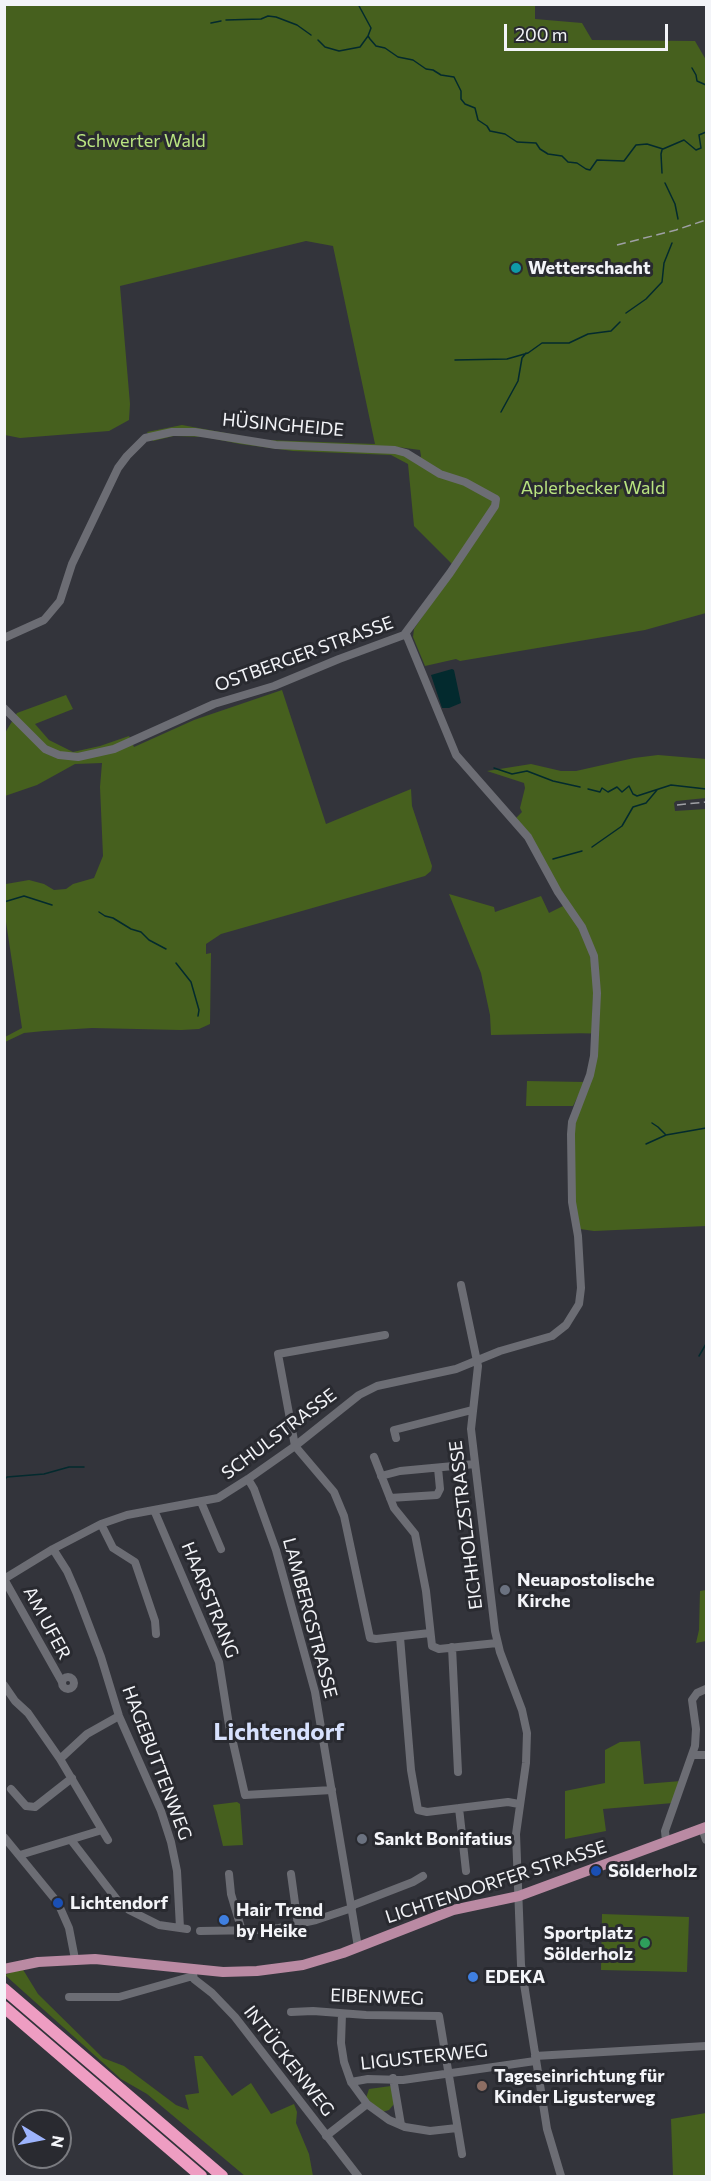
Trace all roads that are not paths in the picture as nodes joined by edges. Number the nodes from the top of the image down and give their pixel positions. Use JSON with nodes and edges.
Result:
{"nodes":[{"id":1,"x":406,"y":634,"type":"junction"},
{"id":2,"x":4,"y":638,"type":"edge"},
{"id":3,"x":4,"y":708,"type":"edge"},
{"id":4,"x":460,"y":1285,"type":"dead end"},
{"id":5,"x":385,"y":1335,"type":"dead end"},
{"id":6,"x":477,"y":1361,"type":"junction"},
{"id":7,"x":472,"y":1410,"type":"junction"},
{"id":8,"x":394,"y":1430,"type":"dead end"},
{"id":9,"x":295,"y":1446,"type":"junction"},
{"id":10,"x":374,"y":1457,"type":"dead end"},
{"id":11,"x":475,"y":1464,"type":"junction"},
{"id":12,"x":438,"y":1468,"type":"junction"},
{"id":13,"x":381,"y":1476,"type":"junction"},
{"id":14,"x":248,"y":1479,"type":"junction"},
{"id":15,"x":390,"y":1498,"type":"junction"},
{"id":16,"x":201,"y":1502,"type":"junction"},
{"id":17,"x":154,"y":1510,"type":"junction"},
{"id":18,"x":101,"y":1524,"type":"junction"},
{"id":19,"x":53,"y":1549,"type":"junction"},
{"id":20,"x":221,"y":1549,"type":"dead end"},
{"id":21,"x":4,"y":1579,"type":"edge"},
{"id":22,"x":430,"y":1633,"type":"junction"},
{"id":23,"x":156,"y":1634,"type":"dead end"},
{"id":24,"x":400,"y":1637,"type":"junction"},
{"id":25,"x":497,"y":1643,"type":"junction"},
{"id":26,"x":452,"y":1647,"type":"junction"},
{"id":27,"x":62,"y":1682,"type":"dead end"},
{"id":28,"x":4,"y":1685,"type":"edge"},
{"id":29,"x":706,"y":1689,"type":"edge"},
{"id":30,"x":119,"y":1716,"type":"junction"},
{"id":31,"x":692,"y":1755,"type":"junction"},
{"id":32,"x":706,"y":1755,"type":"edge"},
{"id":33,"x":60,"y":1759,"type":"junction"},
{"id":34,"x":458,"y":1772,"type":"dead end"},
{"id":35,"x":72,"y":1778,"type":"junction"},
{"id":36,"x":11,"y":1790,"type":"dead end"},
{"id":37,"x":332,"y":1790,"type":"junction"},
{"id":38,"x":519,"y":1804,"type":"junction"},
{"id":39,"x":459,"y":1808,"type":"junction"},
{"id":40,"x":704,"y":1827,"type":"edge"},
{"id":41,"x":102,"y":1830,"type":"junction"},
{"id":42,"x":5,"y":1838,"type":"edge"},
{"id":43,"x":71,"y":1840,"type":"junction"},
{"id":44,"x":108,"y":1840,"type":"dead end"},
{"id":45,"x":706,"y":1840,"type":"edge"},
{"id":46,"x":666,"y":1841,"type":"junction"},
{"id":47,"x":20,"y":1856,"type":"junction"},
{"id":48,"x":466,"y":1871,"type":"dead end"},
{"id":49,"x":230,"y":1874,"type":"dead end"},
{"id":50,"x":291,"y":1874,"type":"dead end"},
{"id":51,"x":423,"y":1876,"type":"dead end"},
{"id":52,"x":519,"y":1896,"type":"junction"},
{"id":53,"x":352,"y":1907,"type":"junction"},
{"id":54,"x":298,"y":1925,"type":"junction"},
{"id":55,"x":200,"y":1931,"type":"dead end"},
{"id":56,"x":242,"y":1931,"type":"junction"},
{"id":57,"x":358,"y":1947,"type":"junction"},
{"id":58,"x":75,"y":1959,"type":"junction"},
{"id":59,"x":7,"y":1968,"type":"edge"},
{"id":60,"x":193,"y":1973,"type":"junction"},
{"id":61,"x":4,"y":1989,"type":"edge"},
{"id":62,"x":69,"y":1997,"type":"dead end"},
{"id":63,"x":4,"y":2007,"type":"edge"},
{"id":64,"x":291,"y":2013,"type":"dead end"},
{"id":65,"x":342,"y":2014,"type":"junction"},
{"id":66,"x":706,"y":2046,"type":"edge"},
{"id":67,"x":535,"y":2058,"type":"junction"},
{"id":68,"x":449,"y":2074,"type":"junction"},
{"id":69,"x":393,"y":2078,"type":"junction"},
{"id":70,"x":351,"y":2082,"type":"junction"},
{"id":71,"x":367,"y":2104,"type":"junction"},
{"id":72,"x":401,"y":2125,"type":"junction"},
{"id":73,"x":457,"y":2128,"type":"junction"},
{"id":74,"x":326,"y":2136,"type":"junction"},
{"id":75,"x":462,"y":2154,"type":"dead end"},
{"id":76,"x":201,"y":2176,"type":"edge"},
{"id":77,"x":222,"y":2176,"type":"edge"},
{"id":78,"x":358,"y":2176,"type":"edge"},
{"id":79,"x":561,"y":2176,"type":"edge"}],
"edges":[{"from":1,"to":2,"type":"street","name":"HÜSINGHEIDE"},
{"from":1,"to":3,"type":"street","name":"OSTBERGER STRASSE"},
{"from":1,"to":6,"type":"street","name":"OSTBERGER STRASSE"},
{"from":4,"to":6,"type":"street","name":"EICHHOLZSTRASSE"},
{"from":5,"to":9,"type":"street"},
{"from":6,"to":7,"type":"street","name":"EICHHOLZSTRASSE"},
{"from":6,"to":9,"type":"street","name":"SCHULSTRASSE"},
{"from":7,"to":8,"type":"street"},
{"from":7,"to":11,"type":"street","name":"EICHHOLZSTRASSE"},
{"from":9,"to":14,"type":"street","name":"SCHULSTRASSE"},
{"from":9,"to":24,"type":"street"},
{"from":10,"to":13,"type":"street"},
{"from":11,"to":12,"type":"street"},
{"from":11,"to":25,"type":"street","name":"EICHHOLZSTRASSE"},
{"from":12,"to":13,"type":"street"},
{"from":12,"to":15,"type":"street"},
{"from":13,"to":15,"type":"street"},
{"from":14,"to":16,"type":"street","name":"SCHULSTRASSE"},
{"from":14,"to":37,"type":"street","name":"LAMBERGSTRASSE"},
{"from":15,"to":22,"type":"street"},
{"from":16,"to":17,"type":"street","name":"SCHULSTRASSE"},
{"from":16,"to":20,"type":"street"},
{"from":17,"to":18,"type":"street","name":"SCHULSTRASSE"},
{"from":17,"to":37,"type":"street","name":"HAARSTRANG"},
{"from":18,"to":19,"type":"street","name":"SCHULSTRASSE"},
{"from":18,"to":23,"type":"street"},
{"from":19,"to":21,"type":"street","name":"SCHULSTRASSE"},
{"from":19,"to":30,"type":"street","name":"HAGEBUTTENWEG"},
{"from":21,"to":27,"type":"street","name":"AM UFER"},
{"from":22,"to":24,"type":"street"},
{"from":22,"to":26,"type":"street"},
{"from":24,"to":39,"type":"street"},
{"from":25,"to":26,"type":"street"},
{"from":25,"to":38,"type":"street","name":"EICHHOLZSTRASSE"},
{"from":26,"to":34,"type":"street"},
{"from":28,"to":33,"type":"street"},
{"from":29,"to":31,"type":"street"},
{"from":30,"to":33,"type":"street"},
{"from":30,"to":43,"type":"street","name":"HAGEBUTTENWEG"},
{"from":31,"to":32,"type":"street"},
{"from":31,"to":46,"type":"street"},
{"from":33,"to":35,"type":"street"},
{"from":35,"to":36,"type":"street"},
{"from":35,"to":41,"type":"street"},
{"from":37,"to":53,"type":"street","name":"LAMBERGSTRASSE"},
{"from":38,"to":39,"type":"street"},
{"from":38,"to":52,"type":"street","name":"EICHHOLZSTRASSE"},
{"from":39,"to":48,"type":"street"},
{"from":40,"to":45,"type":"street"},
{"from":40,"to":46,"type":"main road","name":"LICHTENDORFER STRASSE"},
{"from":41,"to":43,"type":"street"},
{"from":41,"to":44,"type":"street"},
{"from":42,"to":47,"type":"street"},
{"from":43,"to":47,"type":"street"},
{"from":46,"to":52,"type":"main road","name":"LICHTENDORFER STRASSE"},
{"from":47,"to":58,"type":"street"},
{"from":49,"to":56,"type":"street"},
{"from":50,"to":54,"type":"street"},
{"from":51,"to":53,"type":"street"},
{"from":52,"to":57,"type":"main road","name":"LICHTENDORFER STRASSE"},
{"from":52,"to":67,"type":"street","name":"EICHHOLZSTRASSE"},
{"from":53,"to":54,"type":"street"},
{"from":53,"to":57,"type":"street","name":"LAMBERGSTRASSE"},
{"from":54,"to":56,"type":"street"},
{"from":55,"to":56,"type":"street"},
{"from":57,"to":60,"type":"main road","name":"LICHTENDORFER STRASSE"},
{"from":58,"to":59,"type":"main road","name":"LICHTENDORFER STRASSE"},
{"from":58,"to":60,"type":"main road","name":"LICHTENDORFER STRASSE"},
{"from":60,"to":62,"type":"street"},
{"from":60,"to":74,"type":"street","name":"INTÜCKENWEG"},
{"from":61,"to":77,"type":"highway"},
{"from":63,"to":76,"type":"highway"},
{"from":64,"to":65,"type":"street","name":"EIBENWEG"},
{"from":65,"to":68,"type":"street","name":"EIBENWEG"},
{"from":65,"to":70,"type":"street"},
{"from":66,"to":67,"type":"street","name":"LIGUSTERWEG"},
{"from":67,"to":68,"type":"street","name":"LIGUSTERWEG"},
{"from":67,"to":79,"type":"street","name":"EICHHOLZSTRASSE"},
{"from":68,"to":69,"type":"street","name":"LIGUSTERWEG"},
{"from":68,"to":73,"type":"street"},
{"from":69,"to":70,"type":"street","name":"LIGUSTERWEG"},
{"from":69,"to":72,"type":"street"},
{"from":70,"to":71,"type":"street"},
{"from":71,"to":72,"type":"street"},
{"from":71,"to":74,"type":"street"},
{"from":72,"to":73,"type":"street"},
{"from":73,"to":75,"type":"street"},
{"from":74,"to":78,"type":"street","name":"INTÜCKENWEG"}]}
